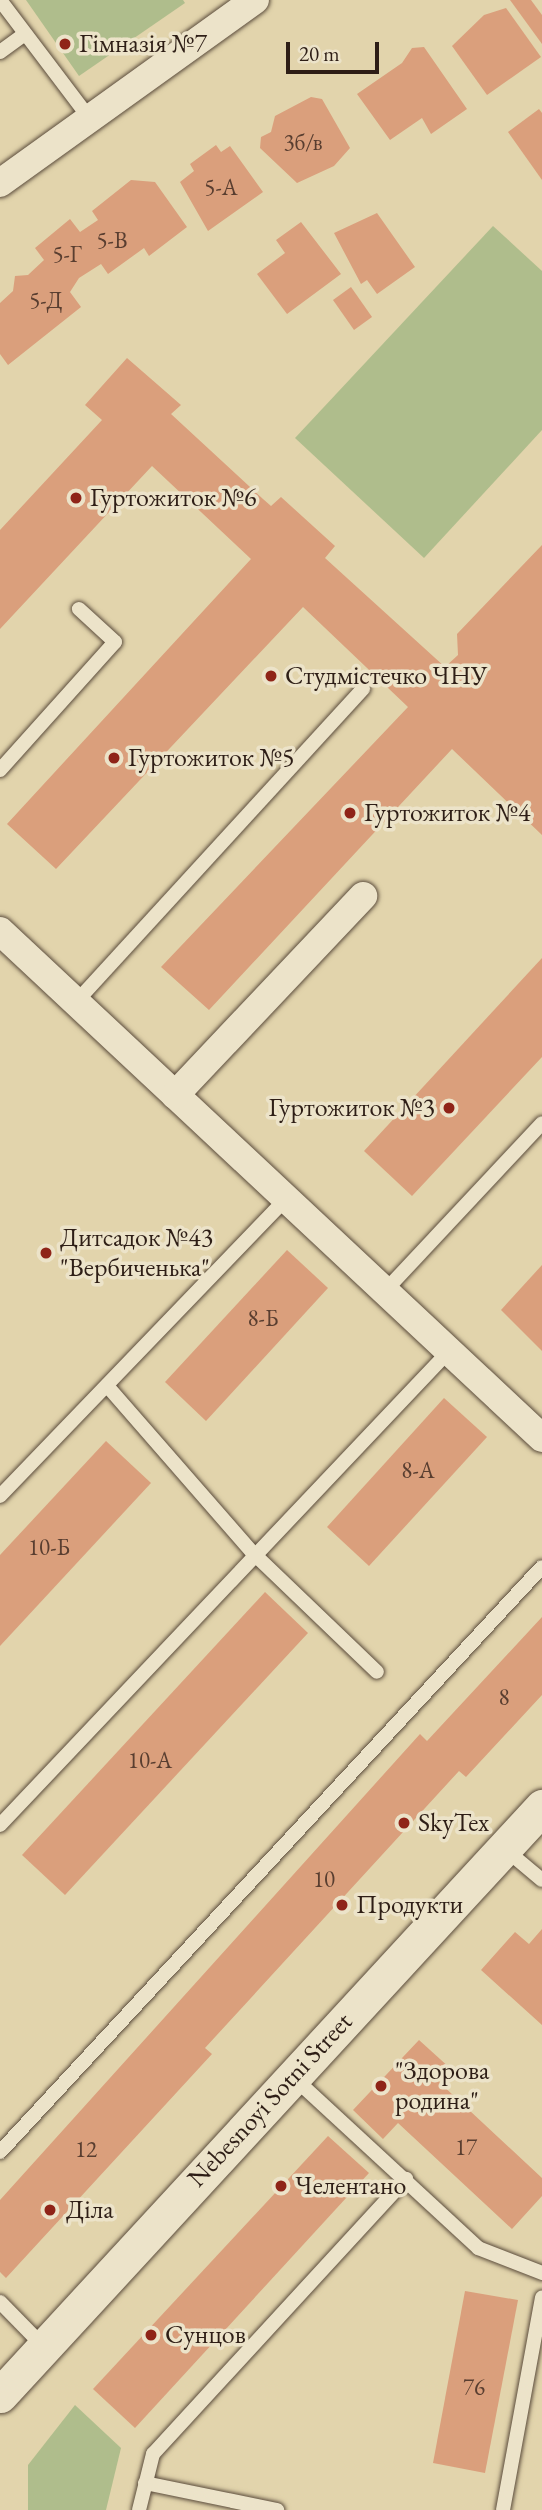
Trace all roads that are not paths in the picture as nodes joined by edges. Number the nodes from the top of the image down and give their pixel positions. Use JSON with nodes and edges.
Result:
{"nodes":[{"id":1,"x":0,"y":0,"type":"edge"},
{"id":2,"x":238,"y":5,"type":"edge"},
{"id":3,"x":25,"y":34,"type":"junction"},
{"id":4,"x":0,"y":52,"type":"edge"},
{"id":5,"x":90,"y":119,"type":"junction"},
{"id":6,"x":0,"y":183,"type":"edge"},
{"id":7,"x":79,"y":609,"type":"dead end"},
{"id":8,"x":363,"y":689,"type":"dead end"},
{"id":9,"x":0,"y":769,"type":"edge"},
{"id":10,"x":363,"y":896,"type":"dead end"},
{"id":11,"x":0,"y":931,"type":"edge"},
{"id":12,"x":76,"y":1002,"type":"junction"},
{"id":13,"x":176,"y":1095,"type":"junction"},
{"id":14,"x":542,"y":1123,"type":"edge"},
{"id":15,"x":286,"y":1199,"type":"junction"},
{"id":16,"x":384,"y":1292,"type":"junction"},
{"id":17,"x":450,"y":1350,"type":"junction"},
{"id":18,"x":109,"y":1388,"type":"junction"},
{"id":19,"x":542,"y":1438,"type":"edge"},
{"id":20,"x":0,"y":1496,"type":"edge"},
{"id":21,"x":252,"y":1552,"type":"junction"},
{"id":22,"x":542,"y":1567,"type":"edge"},
{"id":23,"x":377,"y":1672,"type":"dead end"},
{"id":24,"x":542,"y":1807,"type":"edge"},
{"id":25,"x":0,"y":1825,"type":"edge"},
{"id":26,"x":504,"y":1848,"type":"junction"},
{"id":27,"x":542,"y":1880,"type":"edge"},
{"id":28,"x":292,"y":2076,"type":"junction"},
{"id":29,"x":0,"y":2152,"type":"edge"},
{"id":30,"x":407,"y":2179,"type":"junction"},
{"id":31,"x":542,"y":2273,"type":"edge"},
{"id":32,"x":542,"y":2298,"type":"edge"},
{"id":33,"x":0,"y":2302,"type":"edge"},
{"id":34,"x":44,"y":2347,"type":"junction"},
{"id":35,"x":0,"y":2395,"type":"edge"},
{"id":36,"x":145,"y":2483,"type":"junction"},
{"id":37,"x":139,"y":2510,"type":"edge"},
{"id":38,"x":278,"y":2510,"type":"edge"},
{"id":39,"x":502,"y":2510,"type":"edge"}],
"edges":[{"from":1,"to":3,"type":"lane"},
{"from":2,"to":5,"type":"street"},
{"from":3,"to":4,"type":"lane"},
{"from":3,"to":5,"type":"lane"},
{"from":5,"to":6,"type":"street"},
{"from":7,"to":9,"type":"lane"},
{"from":8,"to":12,"type":"lane"},
{"from":10,"to":13,"type":"street"},
{"from":11,"to":12,"type":"street"},
{"from":12,"to":13,"type":"street"},
{"from":13,"to":15,"type":"street"},
{"from":14,"to":16,"type":"lane"},
{"from":15,"to":16,"type":"street"},
{"from":15,"to":18,"type":"lane"},
{"from":16,"to":17,"type":"street"},
{"from":17,"to":19,"type":"street"},
{"from":17,"to":21,"type":"lane"},
{"from":18,"to":20,"type":"lane"},
{"from":18,"to":21,"type":"lane"},
{"from":21,"to":23,"type":"lane"},
{"from":21,"to":25,"type":"lane"},
{"from":22,"to":29,"type":"lane"},
{"from":24,"to":26,"type":"street","name":"Nebesnoyi Sotni Street"},
{"from":26,"to":27,"type":"lane"},
{"from":26,"to":28,"type":"street","name":"Nebesnoyi Sotni Street"},
{"from":28,"to":30,"type":"lane"},
{"from":28,"to":34,"type":"street","name":"Nebesnoyi Sotni Street"},
{"from":30,"to":31,"type":"lane"},
{"from":30,"to":36,"type":"lane"},
{"from":32,"to":39,"type":"lane"},
{"from":33,"to":34,"type":"lane"},
{"from":34,"to":35,"type":"street","name":"Nebesnoyi Sotni Street"},
{"from":36,"to":37,"type":"lane"},
{"from":36,"to":38,"type":"lane"}]}
